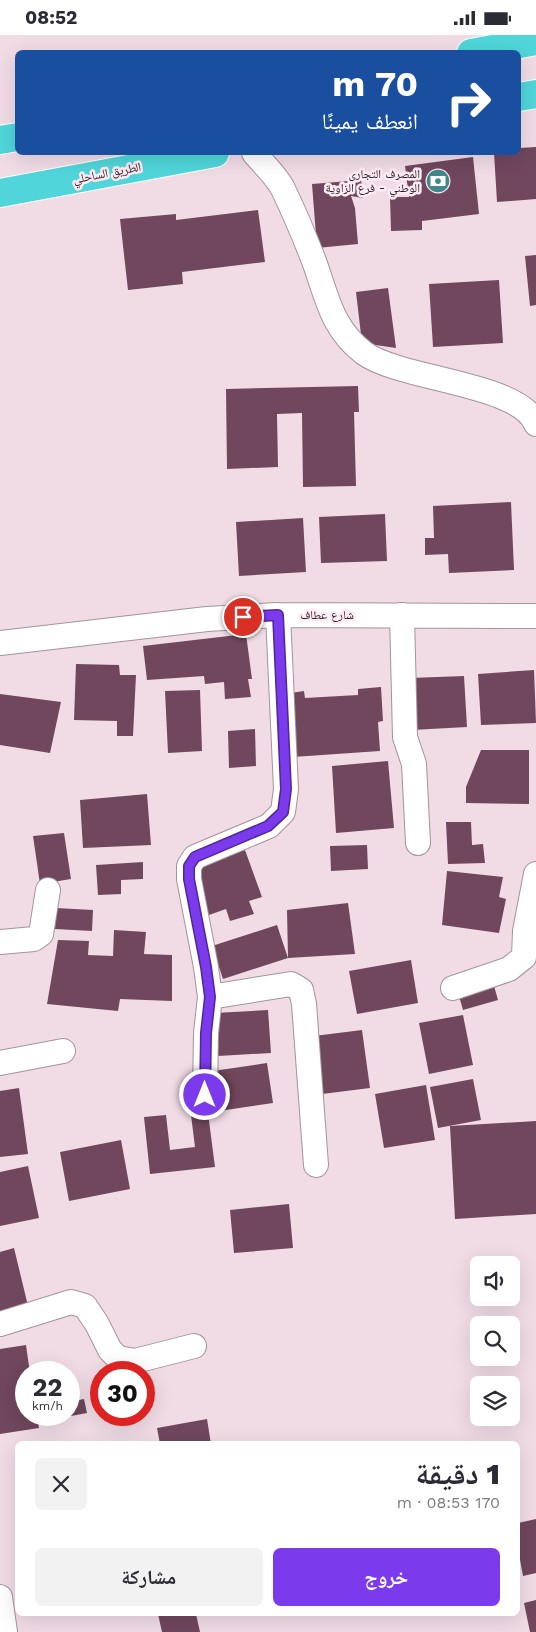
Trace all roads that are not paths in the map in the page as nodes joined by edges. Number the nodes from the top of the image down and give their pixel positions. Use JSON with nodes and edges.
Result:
{"nodes":[{"id":1,"x":536,"y":41,"type":"edge"},
{"id":2,"x":487,"y":50,"type":"edge"},
{"id":3,"x":536,"y":94,"type":"edge"},
{"id":4,"x":521,"y":97,"type":"edge"},
{"id":5,"x":15,"y":138,"type":"edge"},
{"id":6,"x":0,"y":140,"type":"edge"},
{"id":7,"x":204,"y":155,"type":"edge"},
{"id":8,"x":256,"y":155,"type":"edge"},
{"id":9,"x":0,"y":193,"type":"edge"},
{"id":10,"x":536,"y":424,"type":"edge"},
{"id":11,"x":278,"y":615,"type":"junction"},
{"id":12,"x":402,"y":615,"type":"junction"},
{"id":13,"x":536,"y":616,"type":"edge"},
{"id":14,"x":0,"y":643,"type":"edge"},
{"id":15,"x":418,"y":843,"type":"dead end"},
{"id":16,"x":536,"y":874,"type":"edge"},
{"id":17,"x":48,"y":890,"type":"dead end"},
{"id":18,"x":0,"y":942,"type":"edge"},
{"id":19,"x":453,"y":989,"type":"dead end"},
{"id":20,"x":210,"y":997,"type":"junction"},
{"id":21,"x":62,"y":1051,"type":"dead end"},
{"id":22,"x":0,"y":1063,"type":"edge"},
{"id":23,"x":205,"y":1095,"type":"dead end"},
{"id":24,"x":316,"y":1165,"type":"dead end"},
{"id":25,"x":0,"y":1324,"type":"edge"},
{"id":26,"x":194,"y":1346,"type":"dead end"},
{"id":27,"x":0,"y":1597,"type":"edge"},
{"id":28,"x":5,"y":1632,"type":"edge"}],
"edges":[{"from":1,"to":2,"type":"highway"},
{"from":3,"to":4,"type":"highway"},
{"from":5,"to":6,"type":"highway"},
{"from":7,"to":9,"type":"highway","name":"الطريق الساحلي"},
{"from":8,"to":10,"type":"street"},
{"from":11,"to":12,"type":"street","name":"شارع عطاف"},
{"from":11,"to":14,"type":"street","name":"شارع عطاف"},
{"from":11,"to":20,"type":"street"},
{"from":12,"to":13,"type":"street","name":"شارع عطاف"},
{"from":12,"to":15,"type":"street"},
{"from":16,"to":19,"type":"street"},
{"from":17,"to":18,"type":"street"},
{"from":20,"to":23,"type":"street"},
{"from":20,"to":24,"type":"street"},
{"from":21,"to":22,"type":"street"},
{"from":25,"to":26,"type":"street"},
{"from":27,"to":28,"type":"street"}]}
